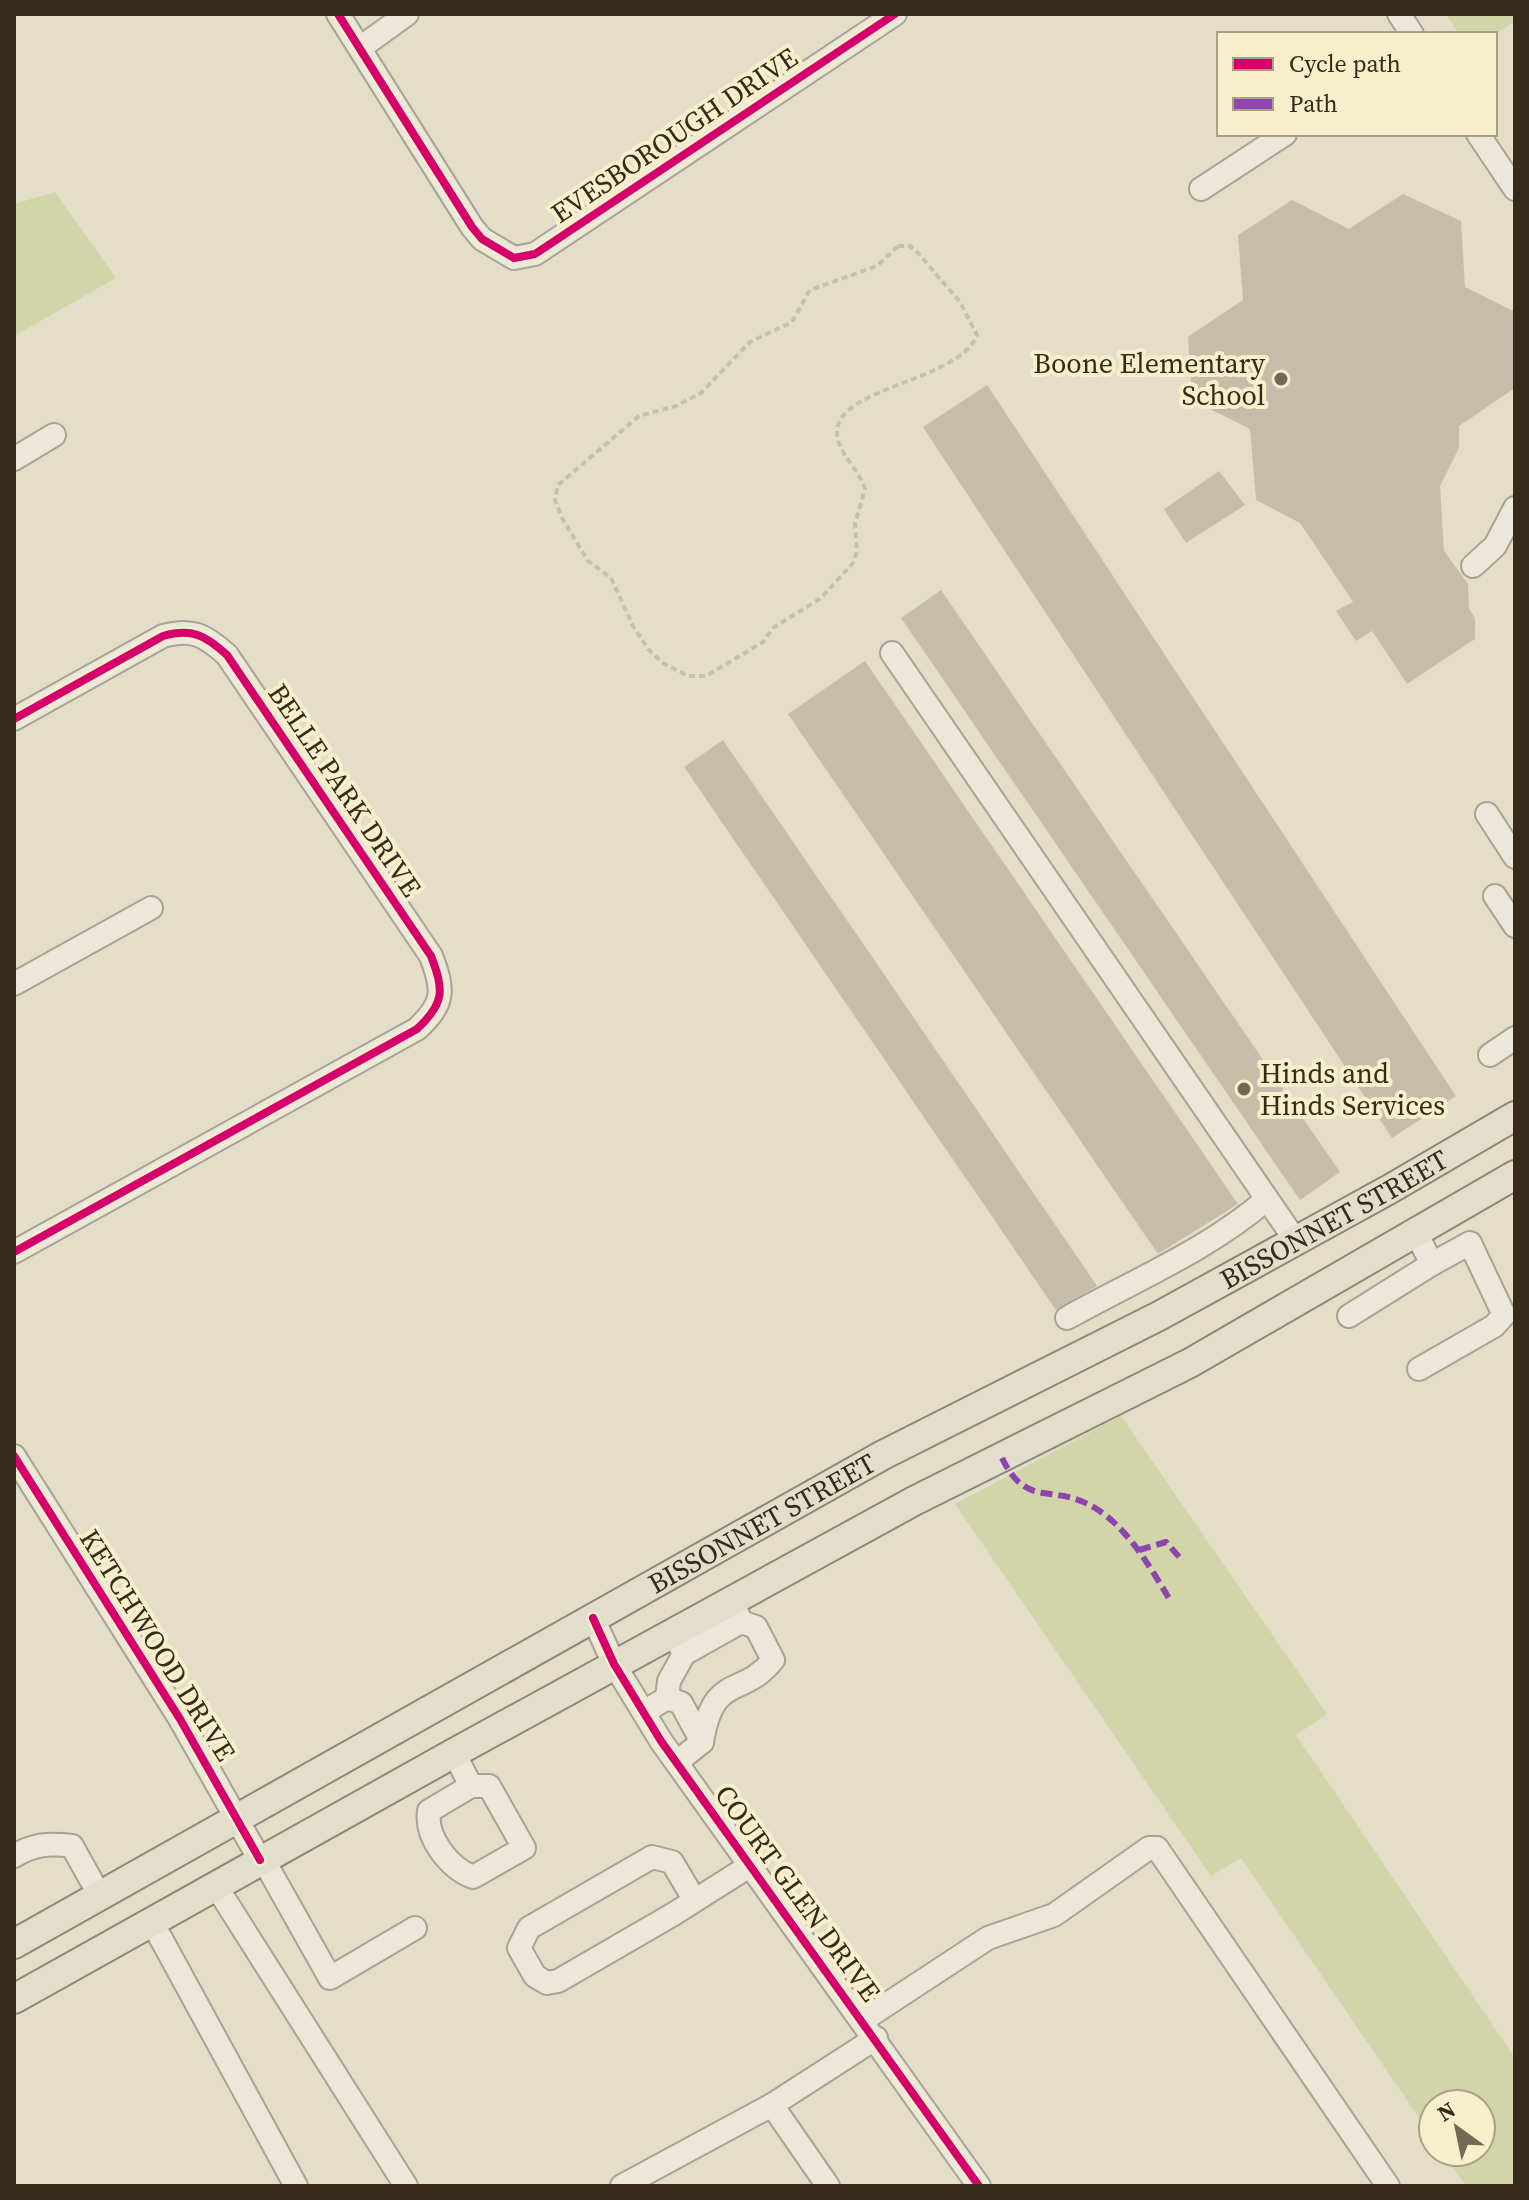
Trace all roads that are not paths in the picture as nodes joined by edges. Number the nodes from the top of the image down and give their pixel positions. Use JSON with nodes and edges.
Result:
{"nodes":[{"id":1,"x":338,"y":14,"type":"edge"},
{"id":2,"x":407,"y":14,"type":"edge"},
{"id":3,"x":895,"y":14,"type":"edge"},
{"id":4,"x":1399,"y":14,"type":"edge"},
{"id":5,"x":1411,"y":32,"type":"edge"},
{"id":6,"x":360,"y":48,"type":"junction"},
{"id":7,"x":1282,"y":136,"type":"edge"},
{"id":8,"x":1479,"y":136,"type":"edge"},
{"id":9,"x":1201,"y":189,"type":"dead end"},
{"id":10,"x":1515,"y":189,"type":"edge"},
{"id":11,"x":54,"y":435,"type":"dead end"},
{"id":12,"x":14,"y":459,"type":"edge"},
{"id":13,"x":1515,"y":508,"type":"edge"},
{"id":14,"x":1473,"y":566,"type":"dead end"},
{"id":15,"x":892,"y":653,"type":"dead end"},
{"id":16,"x":14,"y":719,"type":"edge"},
{"id":17,"x":1487,"y":814,"type":"dead end"},
{"id":18,"x":1515,"y":857,"type":"edge"},
{"id":19,"x":1495,"y":896,"type":"dead end"},
{"id":20,"x":151,"y":908,"type":"dead end"},
{"id":21,"x":1515,"y":926,"type":"edge"},
{"id":22,"x":14,"y":984,"type":"edge"},
{"id":23,"x":1515,"y":1038,"type":"edge"},
{"id":24,"x":1490,"y":1055,"type":"dead end"},
{"id":25,"x":1515,"y":1116,"type":"edge"},
{"id":26,"x":1515,"y":1175,"type":"edge"},
{"id":27,"x":1267,"y":1199,"type":"junction"},
{"id":28,"x":1416,"y":1233,"type":"junction"},
{"id":29,"x":1296,"y":1241,"type":"junction"},
{"id":30,"x":14,"y":1252,"type":"edge"},
{"id":31,"x":1432,"y":1264,"type":"junction"},
{"id":32,"x":1349,"y":1316,"type":"dead end"},
{"id":33,"x":1067,"y":1318,"type":"dead end"},
{"id":34,"x":1419,"y":1369,"type":"dead end"},
{"id":35,"x":14,"y":1456,"type":"edge"},
{"id":36,"x":736,"y":1611,"type":"junction"},
{"id":37,"x":593,"y":1618,"type":"junction"},
{"id":38,"x":678,"y":1643,"type":"junction"},
{"id":39,"x":614,"y":1664,"type":"junction"},
{"id":40,"x":667,"y":1698,"type":"junction"},
{"id":41,"x":644,"y":1712,"type":"junction"},
{"id":42,"x":702,"y":1742,"type":"junction"},
{"id":43,"x":454,"y":1753,"type":"junction"},
{"id":44,"x":677,"y":1762,"type":"junction"},
{"id":45,"x":471,"y":1786,"type":"junction"},
{"id":46,"x":237,"y":1819,"type":"junction"},
{"id":47,"x":14,"y":1856,"type":"edge"},
{"id":48,"x":261,"y":1860,"type":"junction"},
{"id":49,"x":751,"y":1865,"type":"junction"},
{"id":50,"x":216,"y":1886,"type":"junction"},
{"id":51,"x":100,"y":1896,"type":"junction"},
{"id":52,"x":694,"y":1899,"type":"junction"},
{"id":53,"x":152,"y":1922,"type":"junction"},
{"id":54,"x":415,"y":1928,"type":"dead end"},
{"id":55,"x":14,"y":1944,"type":"edge"},
{"id":56,"x":14,"y":1999,"type":"edge"},
{"id":57,"x":863,"y":2020,"type":"junction"},
{"id":58,"x":876,"y":2038,"type":"junction"},
{"id":59,"x":772,"y":2105,"type":"junction"},
{"id":60,"x":296,"y":2186,"type":"edge"},
{"id":61,"x":406,"y":2186,"type":"edge"},
{"id":62,"x":622,"y":2186,"type":"edge"},
{"id":63,"x":828,"y":2186,"type":"edge"},
{"id":64,"x":979,"y":2186,"type":"edge"},
{"id":65,"x":1388,"y":2186,"type":"edge"}],
"edges":[{"from":1,"to":6,"type":"street"},
{"from":2,"to":6,"type":"street"},
{"from":3,"to":6,"type":"street","name":"EVESBOROUGH DRIVE"},
{"from":4,"to":5,"type":"street"},
{"from":7,"to":9,"type":"street"},
{"from":8,"to":10,"type":"street"},
{"from":11,"to":12,"type":"street"},
{"from":13,"to":14,"type":"street"},
{"from":15,"to":27,"type":"street"},
{"from":16,"to":30,"type":"street","name":"BELLE PARK DRIVE"},
{"from":17,"to":18,"type":"street"},
{"from":19,"to":21,"type":"street"},
{"from":20,"to":22,"type":"street"},
{"from":23,"to":24,"type":"street"},
{"from":25,"to":29,"type":"main road","name":"BISSONNET STREET"},
{"from":26,"to":28,"type":"main road","name":"BISSONNET STREET"},
{"from":27,"to":29,"type":"street"},
{"from":27,"to":33,"type":"street"},
{"from":28,"to":31,"type":"street"},
{"from":28,"to":36,"type":"main road","name":"BISSONNET STREET"},
{"from":29,"to":37,"type":"main road","name":"BISSONNET STREET"},
{"from":31,"to":32,"type":"street"},
{"from":31,"to":34,"type":"street"},
{"from":35,"to":46,"type":"street","name":"KETCHWOOD DRIVE"},
{"from":36,"to":38,"type":"main road","name":"BISSONNET STREET"},
{"from":36,"to":42,"type":"street"},
{"from":37,"to":39,"type":"street","name":"COURT GLEN DRIVE"},
{"from":37,"to":46,"type":"main road","name":"BISSONNET STREET"},
{"from":38,"to":39,"type":"main road","name":"BISSONNET STREET"},
{"from":38,"to":40,"type":"street"},
{"from":39,"to":41,"type":"street","name":"COURT GLEN DRIVE"},
{"from":39,"to":43,"type":"main road","name":"BISSONNET STREET"},
{"from":40,"to":41,"type":"street"},
{"from":40,"to":42,"type":"street"},
{"from":41,"to":44,"type":"street","name":"COURT GLEN DRIVE"},
{"from":42,"to":44,"type":"street"},
{"from":43,"to":45,"type":"street"},
{"from":43,"to":48,"type":"main road","name":"BISSONNET STREET"},
{"from":44,"to":49,"type":"street","name":"COURT GLEN DRIVE"},
{"from":45,"to":45,"type":"street"},
{"from":46,"to":48,"type":"street","name":"KETCHWOOD DRIVE"},
{"from":46,"to":51,"type":"main road","name":"BISSONNET STREET"},
{"from":47,"to":51,"type":"street"},
{"from":48,"to":50,"type":"main road","name":"BISSONNET STREET"},
{"from":48,"to":54,"type":"street","name":"KETCHWOOD DRIVE"},
{"from":49,"to":52,"type":"street"},
{"from":49,"to":57,"type":"street","name":"COURT GLEN DRIVE"},
{"from":50,"to":53,"type":"main road","name":"BISSONNET STREET"},
{"from":50,"to":61,"type":"street"},
{"from":51,"to":55,"type":"main road","name":"BISSONNET STREET"},
{"from":52,"to":52,"type":"street"},
{"from":53,"to":56,"type":"main road","name":"BISSONNET STREET"},
{"from":53,"to":60,"type":"street"},
{"from":57,"to":58,"type":"street","name":"COURT GLEN DRIVE"},
{"from":57,"to":65,"type":"street"},
{"from":58,"to":59,"type":"street"},
{"from":58,"to":64,"type":"street","name":"COURT GLEN DRIVE"},
{"from":59,"to":62,"type":"street"},
{"from":59,"to":63,"type":"street"}]}
